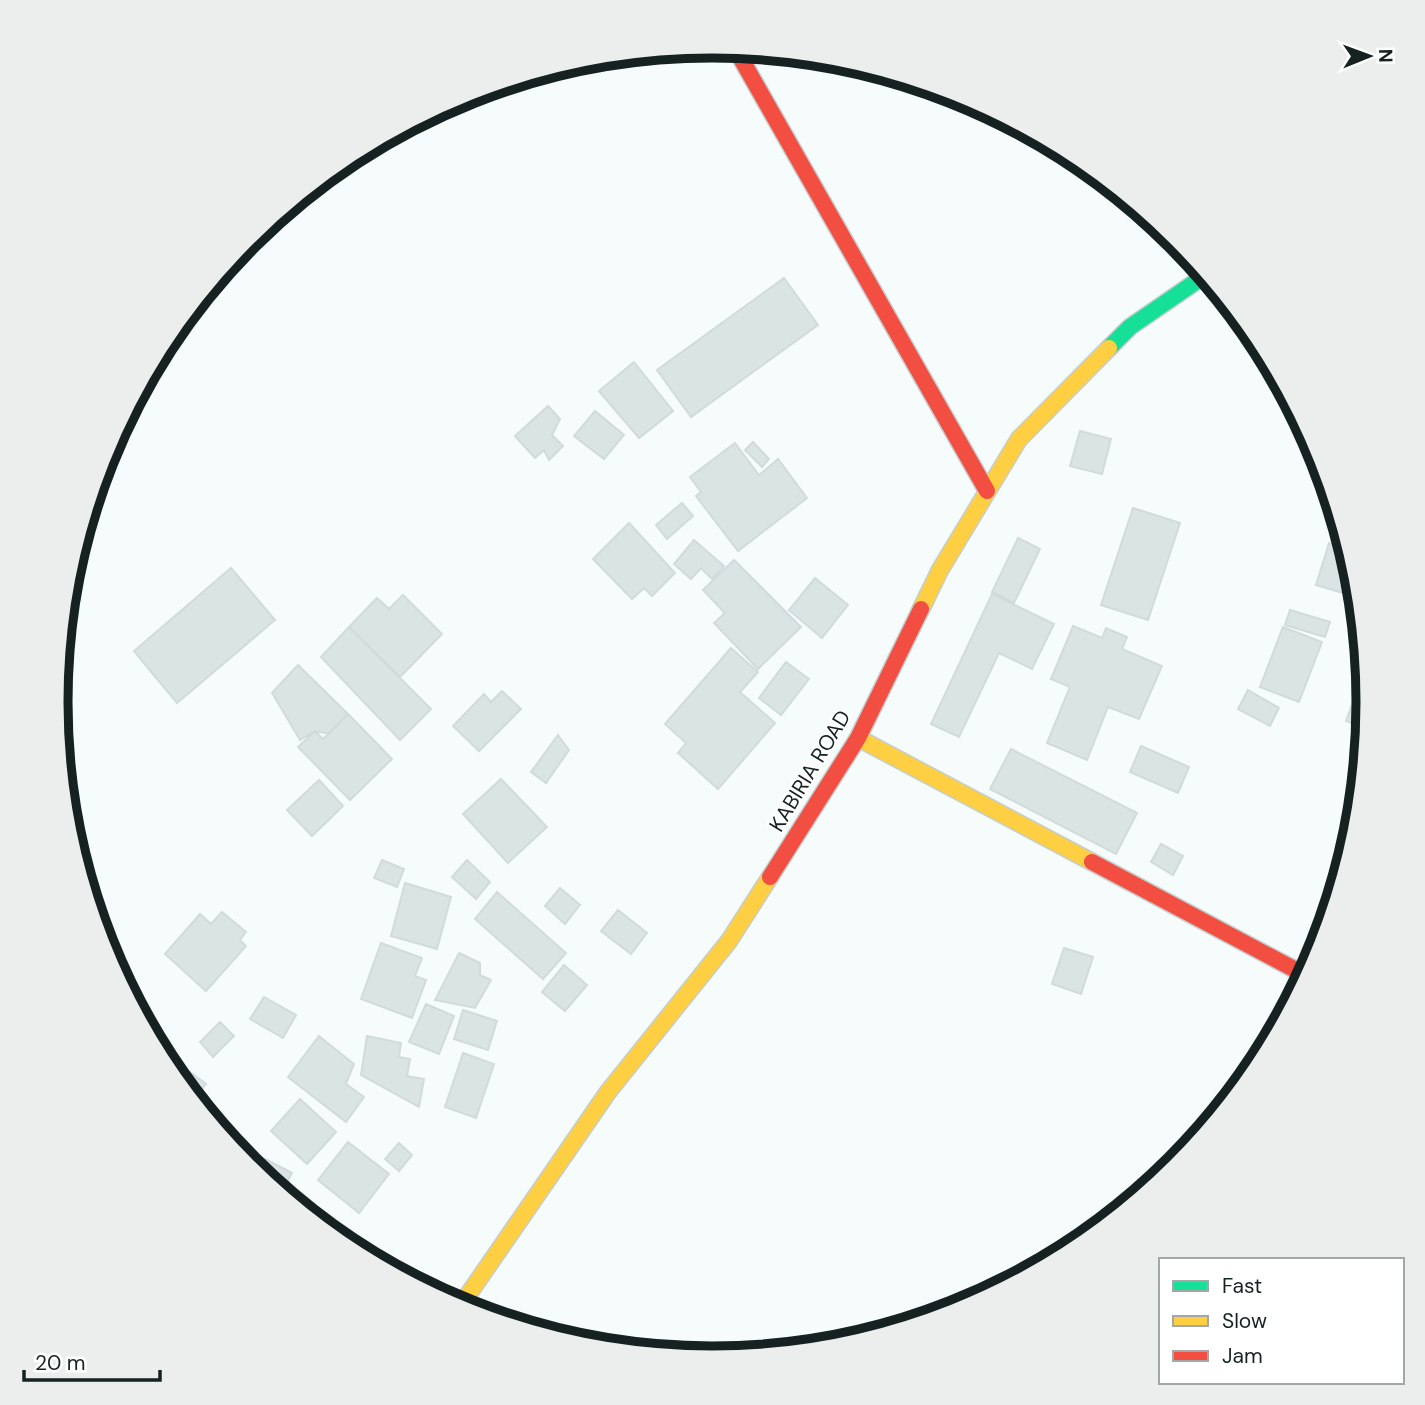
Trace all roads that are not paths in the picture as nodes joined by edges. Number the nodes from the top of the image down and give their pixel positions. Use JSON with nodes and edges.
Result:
{"nodes":[{"id":1,"x":741,"y":59,"type":"edge"},
{"id":2,"x":1199,"y":279,"type":"edge"},
{"id":3,"x":987,"y":491,"type":"junction"},
{"id":4,"x":858,"y":738,"type":"junction"},
{"id":5,"x":1298,"y":971,"type":"edge"},
{"id":6,"x":465,"y":1298,"type":"edge"}],
"edges":[{"from":1,"to":3,"type":"main road"},
{"from":2,"to":3,"type":"main road","name":"KABIRIA ROAD"},
{"from":3,"to":4,"type":"main road","name":"KABIRIA ROAD"},
{"from":4,"to":5,"type":"main road"},
{"from":4,"to":6,"type":"main road","name":"KABIRIA ROAD"}]}
